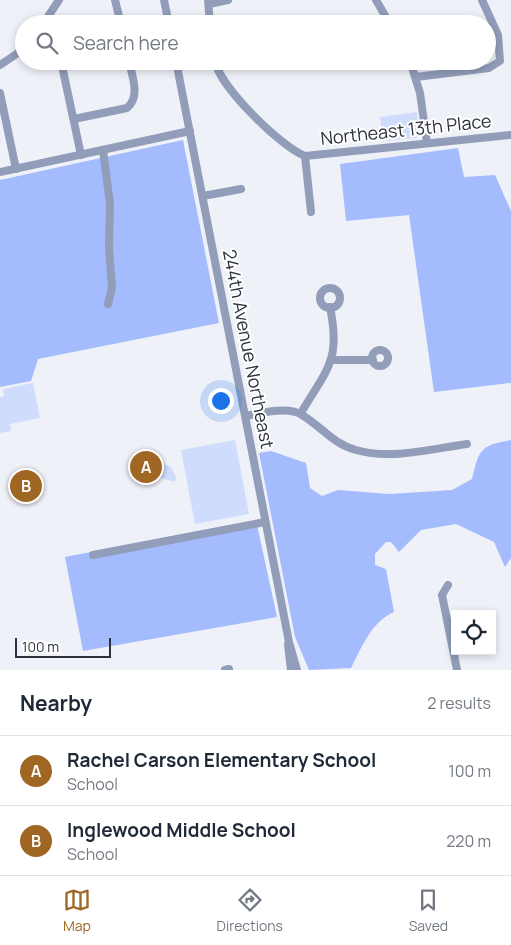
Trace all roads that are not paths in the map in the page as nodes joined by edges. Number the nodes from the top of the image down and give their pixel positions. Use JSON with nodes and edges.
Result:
{"nodes":[{"id":1,"x":59,"y":0,"type":"edge"},
{"id":2,"x":116,"y":0,"type":"edge"},
{"id":3,"x":164,"y":0,"type":"edge"},
{"id":4,"x":228,"y":0,"type":"edge"},
{"id":5,"x":376,"y":0,"type":"edge"},
{"id":6,"x":482,"y":0,"type":"edge"},
{"id":7,"x":208,"y":2,"type":"edge"},
{"id":8,"x":49,"y":15,"type":"edge"},
{"id":9,"x":119,"y":15,"type":"edge"},
{"id":10,"x":167,"y":15,"type":"edge"},
{"id":11,"x":209,"y":15,"type":"edge"},
{"id":12,"x":385,"y":15,"type":"edge"},
{"id":13,"x":489,"y":15,"type":"edge"},
{"id":14,"x":496,"y":31,"type":"edge"},
{"id":15,"x":15,"y":54,"type":"edge"},
{"id":16,"x":496,"y":64,"type":"edge"},
{"id":17,"x":0,"y":65,"type":"edge"},
{"id":18,"x":63,"y":70,"type":"edge"},
{"id":19,"x":131,"y":70,"type":"edge"},
{"id":20,"x":178,"y":70,"type":"edge"},
{"id":21,"x":220,"y":70,"type":"edge"},
{"id":22,"x":413,"y":70,"type":"edge"},
{"id":23,"x":473,"y":70,"type":"edge"},
{"id":24,"x":416,"y":77,"type":"junction"},
{"id":25,"x":0,"y":93,"type":"edge"},
{"id":26,"x":74,"y":119,"type":"junction"},
{"id":27,"x":190,"y":131,"type":"junction"},
{"id":28,"x":511,"y":135,"type":"edge"},
{"id":29,"x":427,"y":143,"type":"junction"},
{"id":30,"x":103,"y":150,"type":"junction"},
{"id":31,"x":81,"y":154,"type":"junction"},
{"id":32,"x":305,"y":156,"type":"junction"},
{"id":33,"x":16,"y":169,"type":"junction"},
{"id":34,"x":0,"y":172,"type":"edge"},
{"id":35,"x":240,"y":189,"type":"dead end"},
{"id":36,"x":203,"y":196,"type":"junction"},
{"id":37,"x":311,"y":212,"type":"dead end"},
{"id":38,"x":108,"y":304,"type":"dead end"},
{"id":39,"x":330,"y":307,"type":"dead end"},
{"id":40,"x":332,"y":360,"type":"junction"},
{"id":41,"x":373,"y":360,"type":"dead end"},
{"id":42,"x":301,"y":413,"type":"junction"},
{"id":43,"x":246,"y":416,"type":"junction"},
{"id":44,"x":467,"y":444,"type":"dead end"},
{"id":45,"x":265,"y":522,"type":"junction"},
{"id":46,"x":93,"y":556,"type":"dead end"},
{"id":47,"x":448,"y":585,"type":"dead end"},
{"id":48,"x":289,"y":642,"type":"junction"},
{"id":49,"x":291,"y":670,"type":"edge"},
{"id":50,"x":297,"y":670,"type":"edge"},
{"id":51,"x":457,"y":670,"type":"edge"}],
"edges":[{"from":1,"to":8,"type":"street"},
{"from":2,"to":9,"type":"street"},
{"from":3,"to":10,"type":"street"},
{"from":4,"to":7,"type":"street"},
{"from":5,"to":12,"type":"street"},
{"from":6,"to":13,"type":"street"},
{"from":7,"to":11,"type":"street"},
{"from":14,"to":16,"type":"street"},
{"from":15,"to":17,"type":"street"},
{"from":18,"to":26,"type":"street"},
{"from":19,"to":26,"type":"street"},
{"from":20,"to":27,"type":"street","name":"244th Avenue Northeast"},
{"from":21,"to":32,"type":"street"},
{"from":22,"to":24,"type":"street"},
{"from":23,"to":24,"type":"street"},
{"from":24,"to":29,"type":"street"},
{"from":25,"to":33,"type":"street"},
{"from":26,"to":31,"type":"street"},
{"from":27,"to":30,"type":"street"},
{"from":27,"to":36,"type":"street","name":"244th Avenue Northeast"},
{"from":28,"to":29,"type":"street","name":"Northeast 13th Place"},
{"from":29,"to":32,"type":"street","name":"Northeast 13th Place"},
{"from":30,"to":31,"type":"street"},
{"from":30,"to":38,"type":"street"},
{"from":31,"to":33,"type":"street"},
{"from":32,"to":37,"type":"street"},
{"from":33,"to":34,"type":"street"},
{"from":35,"to":36,"type":"street"},
{"from":36,"to":43,"type":"street","name":"244th Avenue Northeast"},
{"from":39,"to":40,"type":"street"},
{"from":40,"to":41,"type":"street"},
{"from":40,"to":42,"type":"street"},
{"from":42,"to":43,"type":"street"},
{"from":42,"to":44,"type":"street"},
{"from":43,"to":45,"type":"street","name":"244th Avenue Northeast"},
{"from":45,"to":46,"type":"street"},
{"from":45,"to":48,"type":"street","name":"244th Avenue Northeast"},
{"from":47,"to":51,"type":"street"},
{"from":48,"to":49,"type":"street","name":"244th Avenue Northeast"},
{"from":48,"to":50,"type":"street","name":"244th Avenue Northeast"}]}
